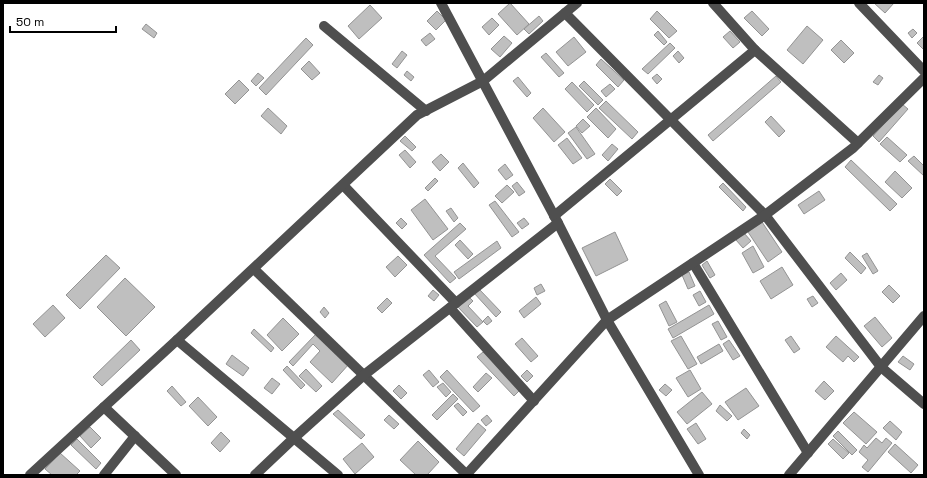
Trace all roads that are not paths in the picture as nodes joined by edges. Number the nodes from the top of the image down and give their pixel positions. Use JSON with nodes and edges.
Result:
{"nodes":[{"id":1,"x":441,"y":3,"type":"edge"},
{"id":2,"x":577,"y":3,"type":"edge"},
{"id":3,"x":713,"y":3,"type":"edge"},
{"id":4,"x":859,"y":3,"type":"edge"},
{"id":5,"x":565,"y":14,"type":"junction"},
{"id":6,"x":324,"y":26,"type":"dead end"},
{"id":7,"x":755,"y":50,"type":"junction"},
{"id":8,"x":924,"y":71,"type":"edge"},
{"id":9,"x":924,"y":78,"type":"edge"},
{"id":10,"x":483,"y":81,"type":"junction"},
{"id":11,"x":426,"y":111,"type":"junction"},
{"id":12,"x":670,"y":120,"type":"junction"},
{"id":13,"x":858,"y":143,"type":"junction"},
{"id":14,"x":343,"y":185,"type":"junction"},
{"id":15,"x":764,"y":215,"type":"junction"},
{"id":16,"x":556,"y":219,"type":"junction"},
{"id":17,"x":694,"y":263,"type":"junction"},
{"id":18,"x":254,"y":269,"type":"junction"},
{"id":19,"x":453,"y":305,"type":"junction"},
{"id":20,"x":924,"y":316,"type":"edge"},
{"id":21,"x":608,"y":320,"type":"junction"},
{"id":22,"x":177,"y":340,"type":"junction"},
{"id":23,"x":880,"y":367,"type":"junction"},
{"id":24,"x":364,"y":375,"type":"junction"},
{"id":25,"x":534,"y":401,"type":"junction"},
{"id":26,"x":924,"y":404,"type":"edge"},
{"id":27,"x":104,"y":407,"type":"junction"},
{"id":28,"x":135,"y":436,"type":"junction"},
{"id":29,"x":294,"y":438,"type":"junction"},
{"id":30,"x":808,"y":453,"type":"junction"},
{"id":31,"x":33,"y":474,"type":"edge"},
{"id":32,"x":104,"y":475,"type":"edge"},
{"id":33,"x":176,"y":475,"type":"edge"},
{"id":34,"x":255,"y":475,"type":"edge"},
{"id":35,"x":338,"y":475,"type":"edge"},
{"id":36,"x":466,"y":475,"type":"edge"},
{"id":37,"x":699,"y":475,"type":"edge"},
{"id":38,"x":789,"y":475,"type":"edge"}],
"edges":[{"from":1,"to":10,"type":"street"},
{"from":2,"to":5,"type":"street"},
{"from":3,"to":7,"type":"street"},
{"from":4,"to":8,"type":"street"},
{"from":5,"to":10,"type":"street"},
{"from":5,"to":12,"type":"street"},
{"from":6,"to":11,"type":"street"},
{"from":7,"to":12,"type":"street"},
{"from":7,"to":13,"type":"street"},
{"from":9,"to":13,"type":"street"},
{"from":10,"to":11,"type":"street"},
{"from":10,"to":16,"type":"street"},
{"from":11,"to":14,"type":"street"},
{"from":12,"to":15,"type":"street"},
{"from":12,"to":16,"type":"street"},
{"from":13,"to":15,"type":"street"},
{"from":14,"to":18,"type":"street"},
{"from":14,"to":19,"type":"street"},
{"from":15,"to":17,"type":"street"},
{"from":15,"to":23,"type":"street"},
{"from":16,"to":19,"type":"street"},
{"from":16,"to":21,"type":"street"},
{"from":17,"to":21,"type":"street"},
{"from":17,"to":30,"type":"street"},
{"from":18,"to":22,"type":"street"},
{"from":18,"to":24,"type":"street"},
{"from":19,"to":24,"type":"street"},
{"from":19,"to":25,"type":"street"},
{"from":20,"to":23,"type":"street"},
{"from":21,"to":25,"type":"street"},
{"from":21,"to":37,"type":"street"},
{"from":22,"to":27,"type":"street"},
{"from":22,"to":29,"type":"street"},
{"from":23,"to":26,"type":"street"},
{"from":23,"to":30,"type":"street"},
{"from":24,"to":29,"type":"street"},
{"from":24,"to":36,"type":"street"},
{"from":25,"to":36,"type":"street"},
{"from":27,"to":28,"type":"street"},
{"from":27,"to":31,"type":"street"},
{"from":28,"to":32,"type":"street"},
{"from":28,"to":33,"type":"street"},
{"from":29,"to":34,"type":"street"},
{"from":29,"to":35,"type":"street"},
{"from":30,"to":38,"type":"street"}]}
